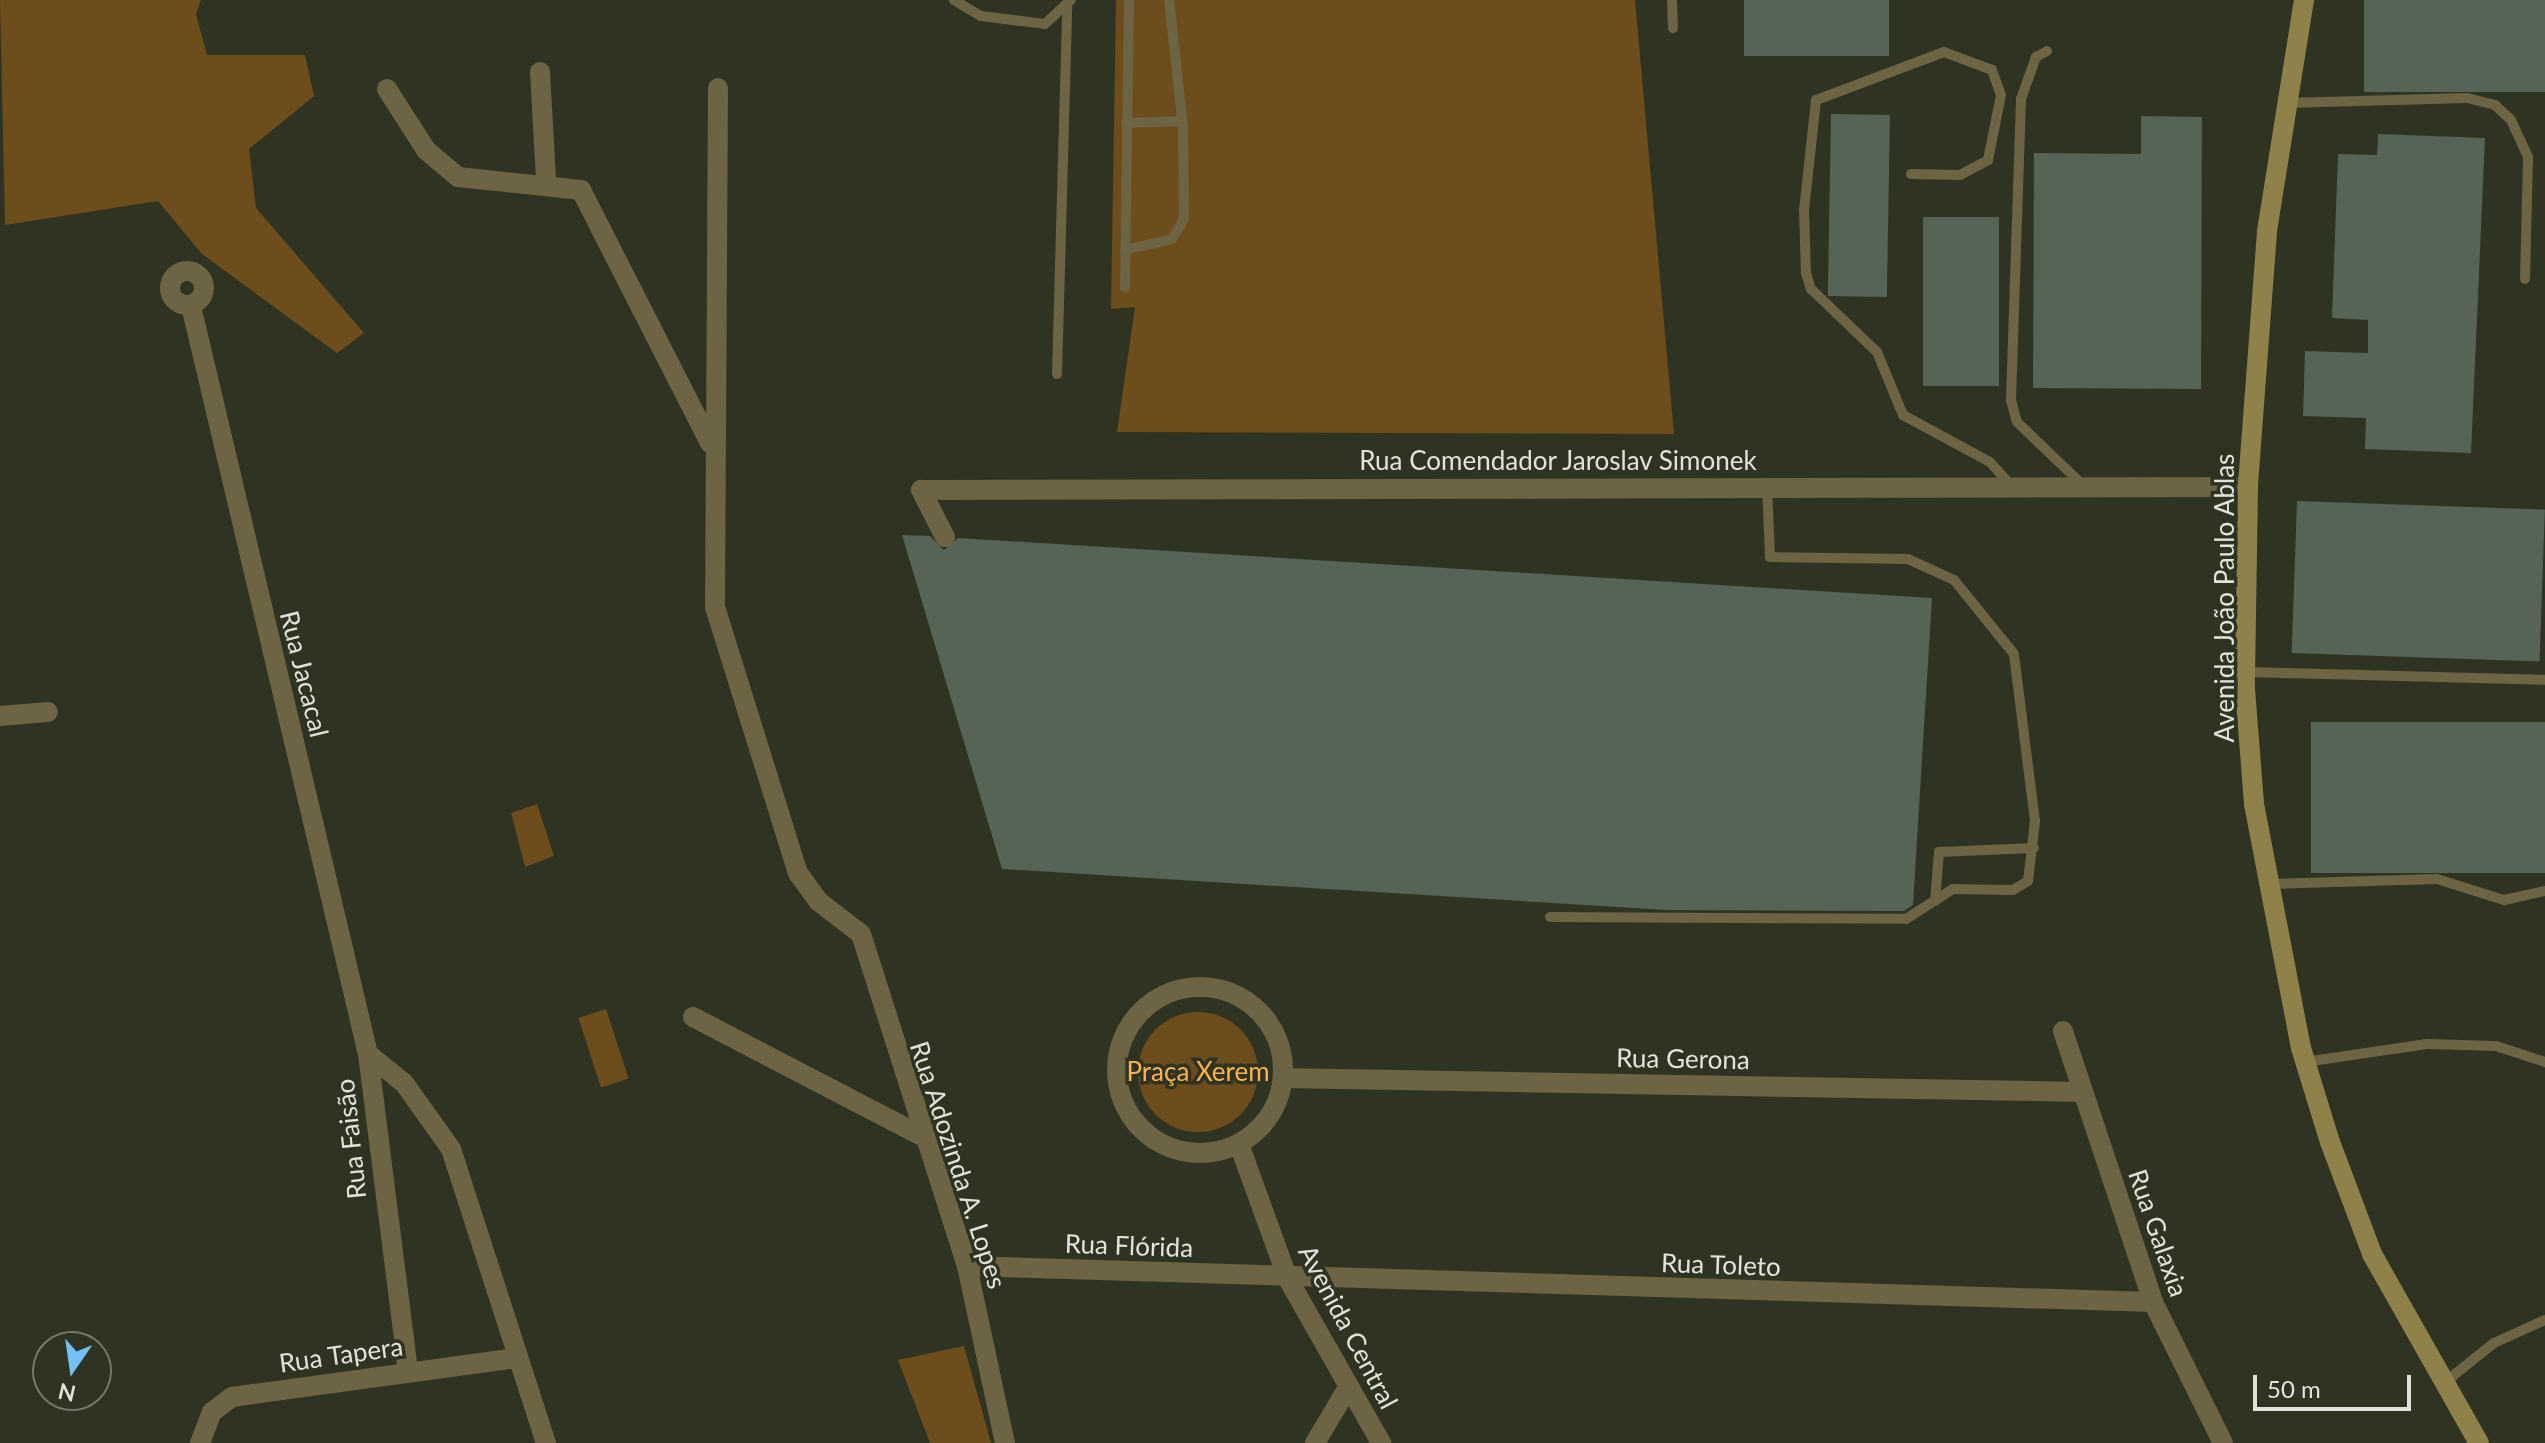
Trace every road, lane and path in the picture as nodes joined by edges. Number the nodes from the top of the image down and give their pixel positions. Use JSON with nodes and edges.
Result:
{"nodes":[{"id":1,"x":954,"y":0,"type":"edge"},
{"id":2,"x":1129,"y":0,"type":"edge"},
{"id":3,"x":1169,"y":0,"type":"edge"},
{"id":4,"x":1672,"y":0,"type":"edge"},
{"id":5,"x":2304,"y":0,"type":"edge"},
{"id":6,"x":1069,"y":4,"type":"edge"},
{"id":7,"x":1673,"y":28,"type":"dead end"},
{"id":8,"x":2047,"y":51,"type":"dead end"},
{"id":9,"x":540,"y":72,"type":"dead end"},
{"id":10,"x":718,"y":88,"type":"dead end"},
{"id":11,"x":387,"y":89,"type":"dead end"},
{"id":12,"x":2286,"y":103,"type":"junction"},
{"id":13,"x":1182,"y":121,"type":"junction"},
{"id":14,"x":1126,"y":123,"type":"junction"},
{"id":15,"x":1911,"y":174,"type":"dead end"},
{"id":16,"x":546,"y":181,"type":"junction"},
{"id":17,"x":1125,"y":250,"type":"junction"},
{"id":18,"x":2525,"y":279,"type":"dead end"},
{"id":19,"x":1125,"y":287,"type":"dead end"},
{"id":20,"x":191,"y":306,"type":"dead end"},
{"id":21,"x":1057,"y":374,"type":"dead end"},
{"id":22,"x":711,"y":445,"type":"junction"},
{"id":23,"x":1767,"y":486,"type":"junction"},
{"id":24,"x":2012,"y":487,"type":"junction"},
{"id":25,"x":2085,"y":487,"type":"junction"},
{"id":26,"x":2248,"y":487,"type":"junction"},
{"id":27,"x":945,"y":537,"type":"dead end"},
{"id":28,"x":2245,"y":672,"type":"junction"},
{"id":29,"x":2545,"y":680,"type":"edge"},
{"id":30,"x":48,"y":712,"type":"dead end"},
{"id":31,"x":0,"y":716,"type":"edge"},
{"id":32,"x":2034,"y":848,"type":"junction"},
{"id":33,"x":2266,"y":884,"type":"junction"},
{"id":34,"x":2545,"y":891,"type":"edge"},
{"id":35,"x":1935,"y":901,"type":"junction"},
{"id":36,"x":1550,"y":917,"type":"dead end"},
{"id":37,"x":693,"y":1017,"type":"dead end"},
{"id":38,"x":2063,"y":1031,"type":"dead end"},
{"id":39,"x":368,"y":1054,"type":"junction"},
{"id":40,"x":2305,"y":1062,"type":"junction"},
{"id":41,"x":2545,"y":1062,"type":"edge"},
{"id":42,"x":1283,"y":1078,"type":"junction"},
{"id":43,"x":2082,"y":1092,"type":"junction"},
{"id":44,"x":920,"y":1135,"type":"junction"},
{"id":45,"x":1239,"y":1144,"type":"junction"},
{"id":46,"x":967,"y":1266,"type":"junction"},
{"id":47,"x":1288,"y":1279,"type":"junction"},
{"id":48,"x":2153,"y":1302,"type":"junction"},
{"id":49,"x":2545,"y":1320,"type":"edge"},
{"id":50,"x":516,"y":1358,"type":"junction"},
{"id":51,"x":408,"y":1372,"type":"junction"},
{"id":52,"x":2443,"y":1383,"type":"junction"},
{"id":53,"x":1347,"y":1389,"type":"junction"},
{"id":54,"x":200,"y":1443,"type":"edge"},
{"id":55,"x":546,"y":1443,"type":"edge"},
{"id":56,"x":1005,"y":1443,"type":"edge"},
{"id":57,"x":1315,"y":1443,"type":"edge"},
{"id":58,"x":1381,"y":1443,"type":"edge"},
{"id":59,"x":2223,"y":1443,"type":"edge"},
{"id":60,"x":2479,"y":1443,"type":"edge"}],
"edges":[{"from":1,"to":6,"type":"lane"},
{"from":2,"to":14,"type":"lane"},
{"from":3,"to":13,"type":"lane"},
{"from":4,"to":7,"type":"lane"},
{"from":5,"to":12,"type":"street","name":"Avenida João Paulo Ablas"},
{"from":6,"to":21,"type":"lane"},
{"from":8,"to":25,"type":"lane"},
{"from":9,"to":16,"type":"street"},
{"from":10,"to":22,"type":"street","name":"Rua Adozinda A. Lopes"},
{"from":11,"to":16,"type":"street"},
{"from":12,"to":18,"type":"lane"},
{"from":12,"to":26,"type":"street","name":"Avenida João Paulo Ablas"},
{"from":13,"to":14,"type":"lane"},
{"from":13,"to":17,"type":"lane"},
{"from":14,"to":17,"type":"lane"},
{"from":15,"to":24,"type":"lane"},
{"from":16,"to":22,"type":"street"},
{"from":17,"to":19,"type":"lane"},
{"from":20,"to":39,"type":"street","name":"Rua Jacacal"},
{"from":22,"to":44,"type":"street","name":"Rua Adozinda A. Lopes"},
{"from":23,"to":24,"type":"street","name":"Rua Comendador Jaroslav Simonek"},
{"from":23,"to":27,"type":"street","name":"Rua Comendador Jaroslav Simonek"},
{"from":23,"to":32,"type":"lane"},
{"from":24,"to":25,"type":"street","name":"Rua Comendador Jaroslav Simonek"},
{"from":25,"to":26,"type":"street","name":"Rua Comendador Jaroslav Simonek"},
{"from":26,"to":28,"type":"street","name":"Avenida João Paulo Ablas"},
{"from":28,"to":29,"type":"lane"},
{"from":28,"to":33,"type":"street","name":"Avenida João Paulo Ablas"},
{"from":30,"to":31,"type":"street"},
{"from":32,"to":35,"type":"lane"},
{"from":32,"to":35,"type":"lane"},
{"from":33,"to":34,"type":"lane"},
{"from":33,"to":40,"type":"street","name":"Avenida João Paulo Ablas"},
{"from":35,"to":36,"type":"lane"},
{"from":37,"to":44,"type":"street"},
{"from":38,"to":43,"type":"street","name":"Rua Galaxia"},
{"from":39,"to":50,"type":"street","name":"Rua Faisão"},
{"from":39,"to":51,"type":"street","name":"Rua Faisão"},
{"from":40,"to":41,"type":"lane"},
{"from":40,"to":52,"type":"street","name":"Avenida João Paulo Ablas"},
{"from":42,"to":43,"type":"street","name":"Rua Gerona"},
{"from":42,"to":45,"type":"street"},
{"from":42,"to":45,"type":"street"},
{"from":43,"to":48,"type":"street","name":"Rua Galaxia"},
{"from":44,"to":46,"type":"street","name":"Rua Adozinda A. Lopes"},
{"from":45,"to":47,"type":"street","name":"Avenida Central"},
{"from":46,"to":47,"type":"street","name":"Rua Flórida"},
{"from":46,"to":56,"type":"street","name":"Rua Adozinda A. Lopes"},
{"from":47,"to":48,"type":"street","name":"Rua Toleto"},
{"from":47,"to":53,"type":"street","name":"Avenida Central"},
{"from":48,"to":59,"type":"street","name":"Rua Galaxia"},
{"from":49,"to":52,"type":"lane"},
{"from":50,"to":51,"type":"street","name":"Rua Tapera"},
{"from":50,"to":55,"type":"street","name":"Rua Faisão"},
{"from":51,"to":54,"type":"street","name":"Rua Tapera"},
{"from":52,"to":60,"type":"street","name":"Avenida João Paulo Ablas"},
{"from":53,"to":57,"type":"street"},
{"from":53,"to":58,"type":"street","name":"Avenida Central"}]}
